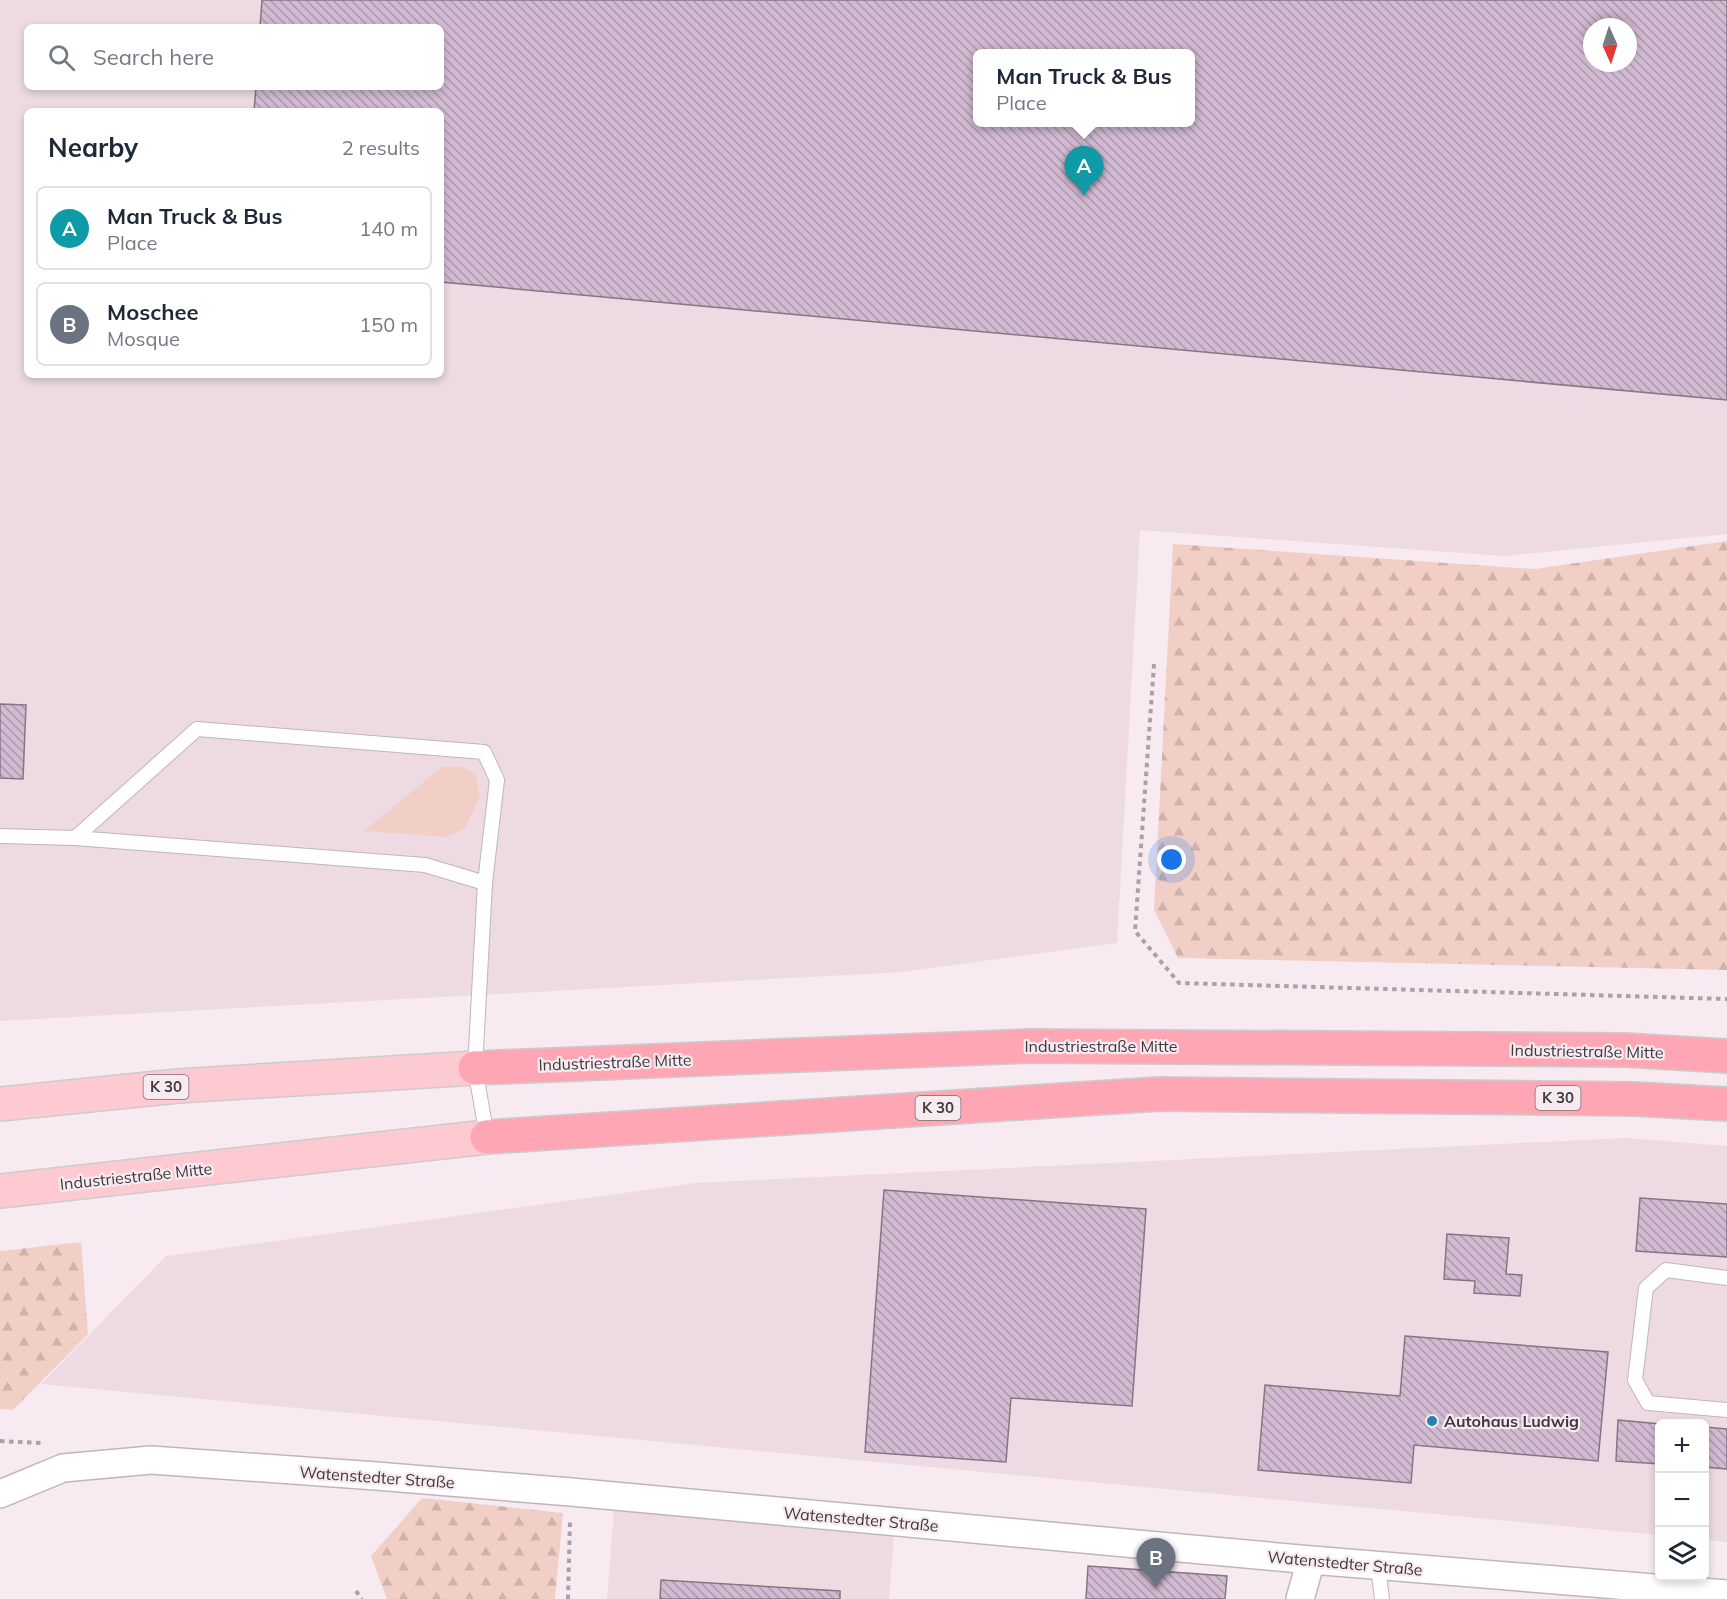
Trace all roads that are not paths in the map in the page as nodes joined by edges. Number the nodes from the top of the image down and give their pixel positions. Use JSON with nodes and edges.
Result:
{"nodes":[{"id":1,"x":0,"y":836,"type":"edge"},
{"id":2,"x":75,"y":838,"type":"junction"},
{"id":3,"x":485,"y":882,"type":"junction"},
{"id":4,"x":1727,"y":1056,"type":"edge"},
{"id":5,"x":475,"y":1068,"type":"junction"},
{"id":6,"x":0,"y":1104,"type":"edge"},
{"id":7,"x":1727,"y":1104,"type":"edge"},
{"id":8,"x":487,"y":1137,"type":"junction"},
{"id":9,"x":0,"y":1191,"type":"edge"},
{"id":10,"x":1727,"y":1278,"type":"edge"},
{"id":11,"x":1727,"y":1410,"type":"edge"},
{"id":12,"x":0,"y":1494,"type":"edge"},
{"id":13,"x":1311,"y":1560,"type":"junction"},
{"id":14,"x":1378,"y":1566,"type":"junction"},
{"id":15,"x":1727,"y":1594,"type":"edge"},
{"id":16,"x":1675,"y":1595,"type":"edge"},
{"id":17,"x":1300,"y":1599,"type":"edge"},
{"id":18,"x":1382,"y":1599,"type":"edge"}],
"edges":[{"from":1,"to":2,"type":"lane"},
{"from":2,"to":3,"type":"lane"},
{"from":2,"to":3,"type":"lane"},
{"from":3,"to":5,"type":"lane"},
{"from":4,"to":5,"type":"highway","name":"Industriestraße Mitte","number":"K 30"},
{"from":5,"to":6,"type":"main road","name":"Industriestraße Mitte","number":"K 30"},
{"from":5,"to":8,"type":"lane"},
{"from":7,"to":8,"type":"highway","name":"Industriestraße Mitte","number":"K 30"},
{"from":8,"to":9,"type":"main road","name":"Industriestraße Mitte","number":"K 30"},
{"from":10,"to":11,"type":"lane"},
{"from":12,"to":13,"type":"street","name":"Watenstedter Straße"},
{"from":13,"to":14,"type":"street","name":"Watenstedter Straße"},
{"from":13,"to":17,"type":"street"},
{"from":14,"to":16,"type":"street","name":"Watenstedter Straße"},
{"from":14,"to":18,"type":"lane"},
{"from":15,"to":16,"type":"street","name":"Watenstedter Straße"}]}
